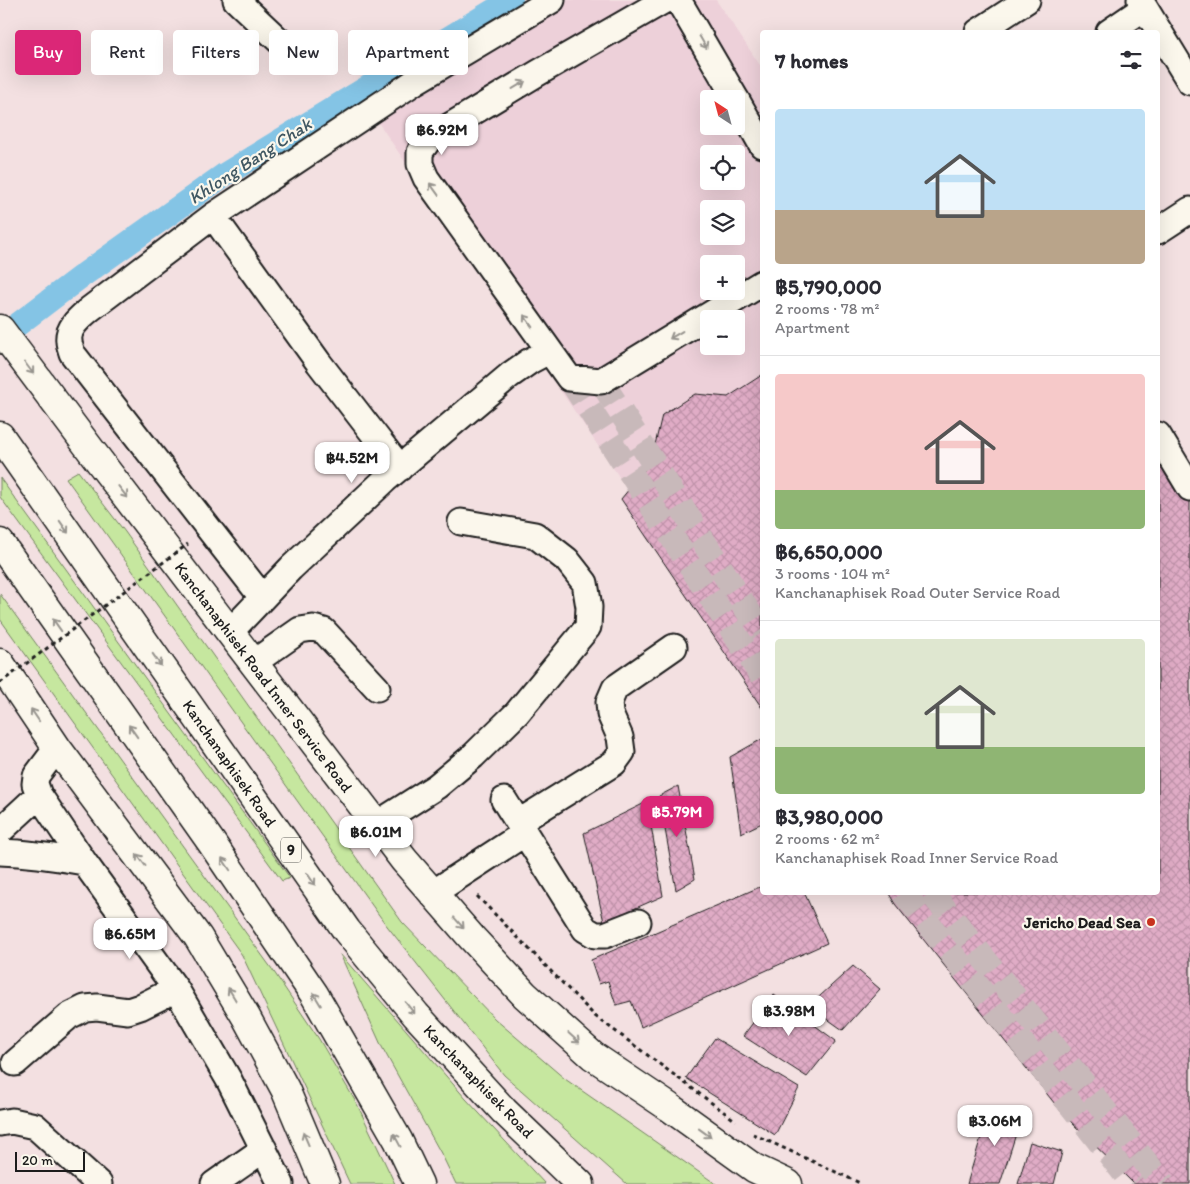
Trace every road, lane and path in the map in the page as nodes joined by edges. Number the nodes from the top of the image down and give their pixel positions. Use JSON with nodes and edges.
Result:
{"nodes":[{"id":1,"x":236,"y":0,"type":"edge"},
{"id":2,"x":552,"y":0,"type":"edge"},
{"id":3,"x":664,"y":0,"type":"edge"},
{"id":4,"x":678,"y":0,"type":"edge"},
{"id":5,"x":1027,"y":0,"type":"edge"},
{"id":6,"x":1142,"y":4,"type":"edge"},
{"id":7,"x":981,"y":30,"type":"edge"},
{"id":8,"x":1111,"y":30,"type":"edge"},
{"id":9,"x":1158,"y":30,"type":"edge"},
{"id":10,"x":269,"y":31,"type":"edge"},
{"id":11,"x":1160,"y":33,"type":"edge"},
{"id":12,"x":1190,"y":82,"type":"edge"},
{"id":13,"x":731,"y":90,"type":"edge"},
{"id":14,"x":745,"y":115,"type":"edge"},
{"id":15,"x":760,"y":141,"type":"edge"},
{"id":16,"x":1190,"y":210,"type":"edge"},
{"id":17,"x":213,"y":216,"type":"junction"},
{"id":18,"x":1160,"y":231,"type":"edge"},
{"id":19,"x":760,"y":283,"type":"edge"},
{"id":20,"x":0,"y":329,"type":"edge"},
{"id":21,"x":530,"y":362,"type":"junction"},
{"id":22,"x":0,"y":436,"type":"edge"},
{"id":23,"x":1160,"y":438,"type":"edge"},
{"id":24,"x":400,"y":468,"type":"junction"},
{"id":25,"x":1190,"y":488,"type":"edge"},
{"id":26,"x":461,"y":522,"type":"dead end"},
{"id":27,"x":0,"y":543,"type":"edge"},
{"id":28,"x":188,"y":544,"type":"dead end"},
{"id":29,"x":262,"y":597,"type":"junction"},
{"id":30,"x":230,"y":632,"type":"junction"},
{"id":31,"x":674,"y":647,"type":"dead end"},
{"id":32,"x":0,"y":662,"type":"edge"},
{"id":33,"x":253,"y":663,"type":"junction"},
{"id":34,"x":0,"y":683,"type":"edge"},
{"id":35,"x":377,"y":688,"type":"dead end"},
{"id":36,"x":57,"y":748,"type":"junction"},
{"id":37,"x":39,"y":795,"type":"junction"},
{"id":38,"x":504,"y":800,"type":"dead end"},
{"id":39,"x":377,"y":824,"type":"junction"},
{"id":40,"x":522,"y":828,"type":"junction"},
{"id":41,"x":0,"y":835,"type":"edge"},
{"id":42,"x":84,"y":862,"type":"junction"},
{"id":43,"x":433,"y":893,"type":"junction"},
{"id":44,"x":477,"y":896,"type":"dead end"},
{"id":45,"x":638,"y":922,"type":"dead end"},
{"id":46,"x":176,"y":989,"type":"junction"},
{"id":47,"x":16,"y":1063,"type":"dead end"},
{"id":48,"x":0,"y":1123,"type":"edge"},
{"id":49,"x":738,"y":1123,"type":"dead end"},
{"id":50,"x":746,"y":1129,"type":"dead end"},
{"id":51,"x":264,"y":1149,"type":"junction"},
{"id":52,"x":762,"y":1176,"type":"edge"},
{"id":53,"x":99,"y":1184,"type":"edge"},
{"id":54,"x":214,"y":1184,"type":"edge"},
{"id":55,"x":281,"y":1184,"type":"edge"},
{"id":56,"x":324,"y":1184,"type":"edge"},
{"id":57,"x":419,"y":1184,"type":"edge"},
{"id":58,"x":580,"y":1184,"type":"edge"},
{"id":59,"x":788,"y":1184,"type":"edge"},
{"id":60,"x":862,"y":1184,"type":"edge"}],
"edges":[{"from":1,"to":10,"type":"street"},
{"from":2,"to":17,"type":"street"},
{"from":21,"to":3,"type":"street","one_way":true},
{"from":4,"to":13,"type":"street","one_way":true},
{"from":5,"to":7,"type":"street"},
{"from":6,"to":8,"type":"street"},
{"from":6,"to":9,"type":"street"},
{"from":11,"to":12,"type":"street"},
{"from":14,"to":15,"type":"street"},
{"from":16,"to":18,"type":"street"},
{"from":17,"to":24,"type":"street"},
{"from":17,"to":29,"type":"street"},
{"from":19,"to":21,"type":"street","one_way":true},
{"from":20,"to":30,"type":"main road","name":"Kanchanaphisek Road Inner Service Road","one_way":true},
{"from":21,"to":24,"type":"street"},
{"from":22,"to":58,"type":"main road","name":"Kanchanaphisek Road","number":"9","one_way":true},
{"from":23,"to":25,"type":"street"},
{"from":24,"to":29,"type":"street"},
{"from":26,"to":39,"type":"street"},
{"from":57,"to":27,"type":"main road","one_way":true},
{"from":28,"to":34,"type":"path","bridge":true},
{"from":29,"to":30,"type":"street"},
{"from":30,"to":33,"type":"main road","name":"Kanchanaphisek Road Inner Service Road"},
{"from":31,"to":40,"type":"street"},
{"from":36,"to":32,"type":"main road","one_way":true},
{"from":33,"to":35,"type":"street"},
{"from":33,"to":39,"type":"main road","name":"Kanchanaphisek Road Inner Service Road"},
{"from":36,"to":37,"type":"street"},
{"from":56,"to":36,"type":"main road","one_way":true},
{"from":37,"to":41,"type":"street"},
{"from":37,"to":42,"type":"street"},
{"from":38,"to":40,"type":"street"},
{"from":39,"to":43,"type":"main road","name":"Kanchanaphisek Road Inner Service Road"},
{"from":40,"to":43,"type":"street"},
{"from":40,"to":45,"type":"street"},
{"from":41,"to":42,"type":"street"},
{"from":42,"to":46,"type":"street"},
{"from":43,"to":52,"type":"main road","name":"Kanchanaphisek Road Inner Service Road","one_way":true},
{"from":44,"to":49,"type":"path"},
{"from":46,"to":47,"type":"street"},
{"from":46,"to":51,"type":"street"},
{"from":48,"to":53,"type":"street"},
{"from":50,"to":60,"type":"path"},
{"from":51,"to":54,"type":"street"},
{"from":51,"to":55,"type":"street"},
{"from":52,"to":59,"type":"main road","name":"Kanchanaphisek Road Inner Service Road"}]}
